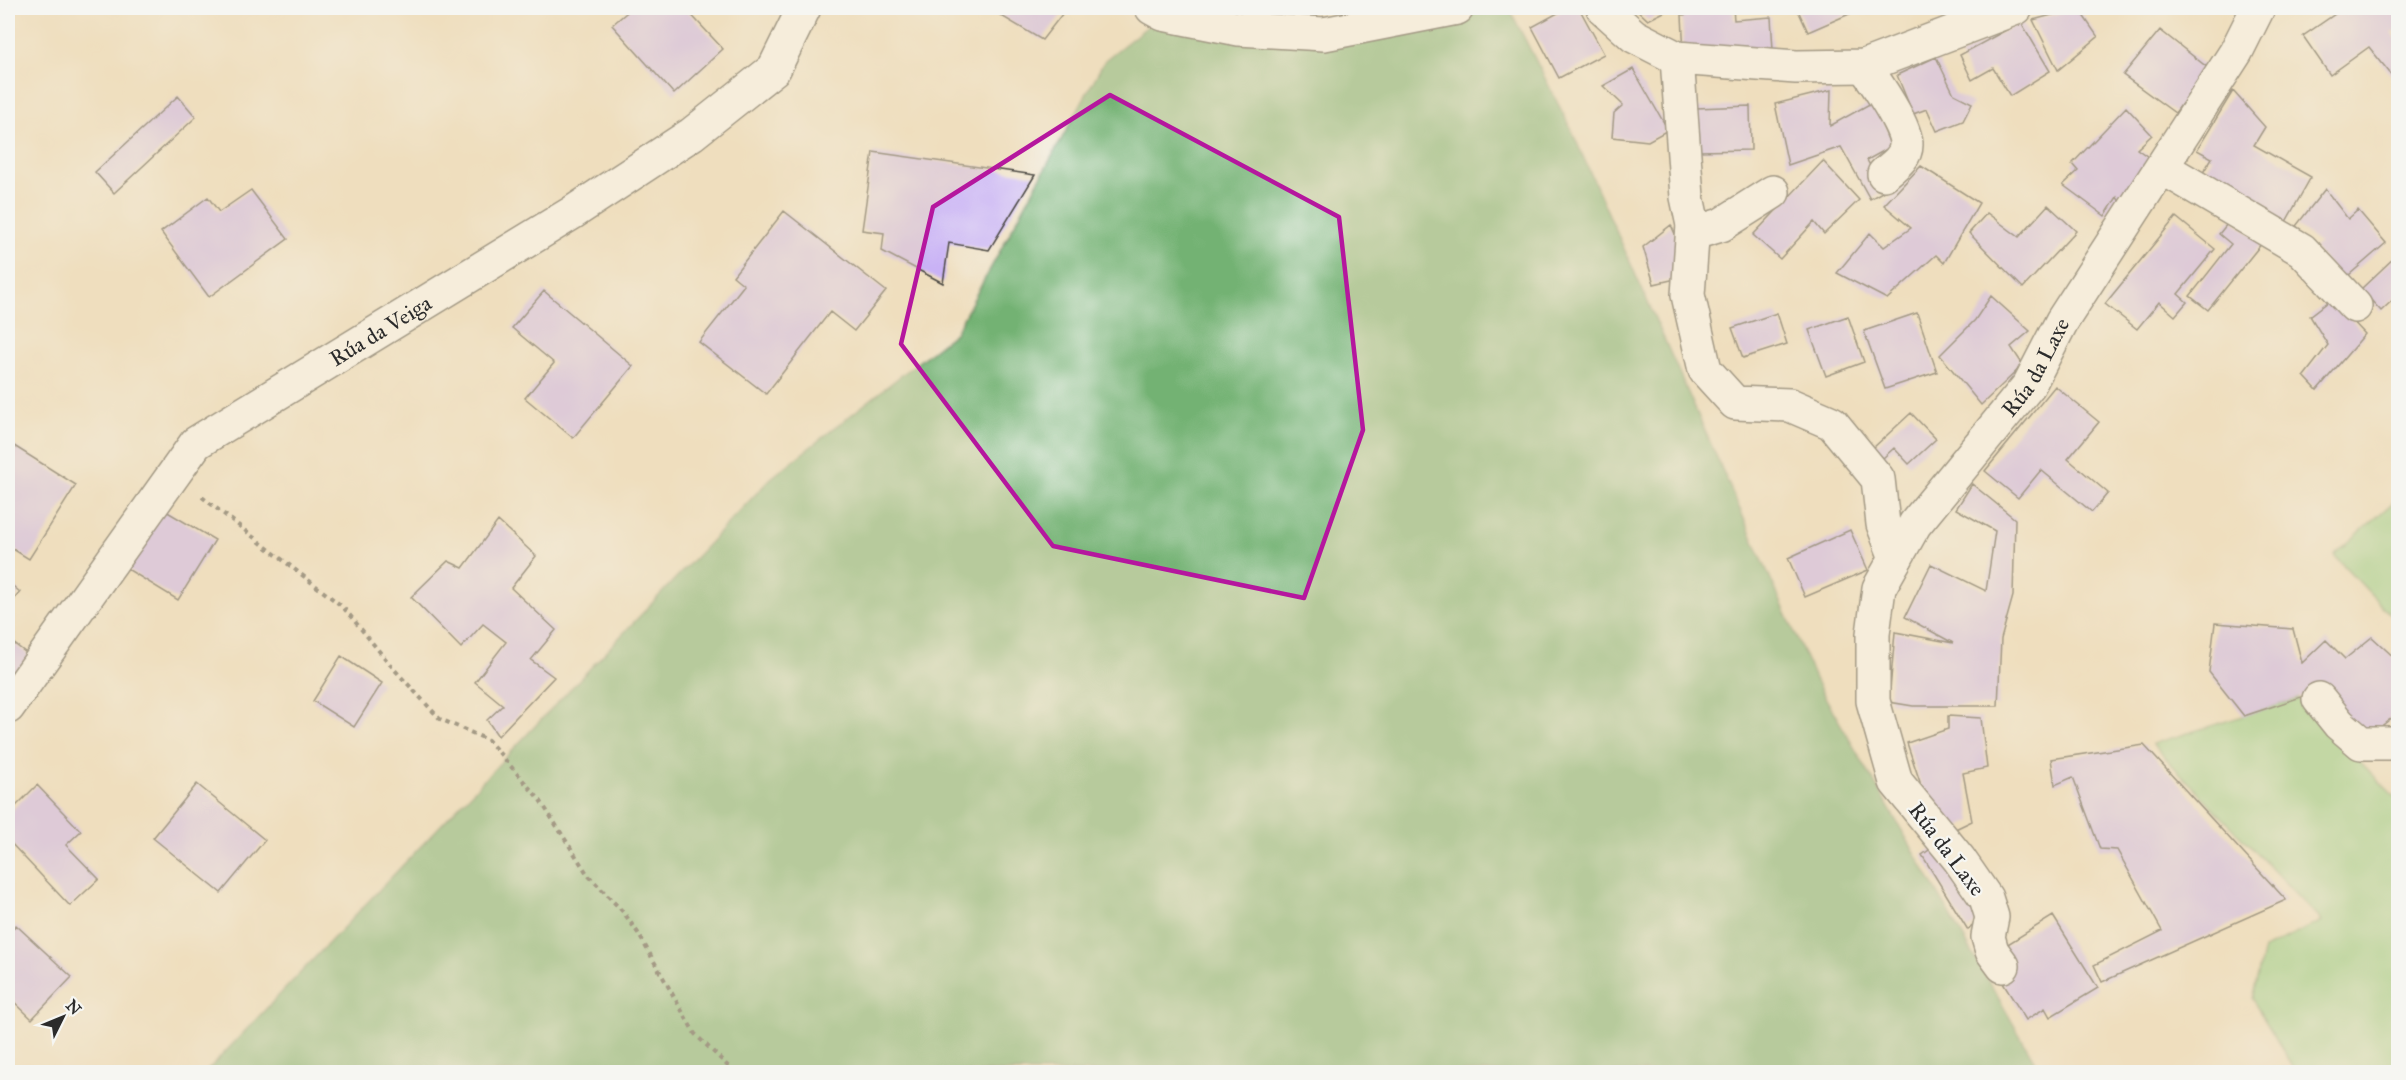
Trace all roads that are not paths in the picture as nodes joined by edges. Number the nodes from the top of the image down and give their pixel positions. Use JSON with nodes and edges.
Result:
{"nodes":[{"id":1,"x":804,"y":8,"type":"edge"},
{"id":2,"x":1152,"y":8,"type":"edge"},
{"id":3,"x":1456,"y":8,"type":"edge"},
{"id":4,"x":1603,"y":8,"type":"edge"},
{"id":5,"x":2016,"y":8,"type":"edge"},
{"id":6,"x":2259,"y":8,"type":"edge"},
{"id":7,"x":1677,"y":58,"type":"junction"},
{"id":8,"x":1864,"y":66,"type":"junction"},
{"id":9,"x":2163,"y":168,"type":"junction"},
{"id":10,"x":1884,"y":174,"type":"dead end"},
{"id":11,"x":1773,"y":192,"type":"dead end"},
{"id":12,"x":1694,"y":225,"type":"junction"},
{"id":13,"x":2355,"y":306,"type":"dead end"},
{"id":14,"x":1896,"y":558,"type":"junction"},
{"id":15,"x":2319,"y":699,"type":"dead end"},
{"id":16,"x":8,"y":707,"type":"edge"},
{"id":17,"x":2398,"y":743,"type":"edge"},
{"id":18,"x":2002,"y":966,"type":"dead end"}],
"edges":[{"from":1,"to":16,"type":"street","name":"Rúa da Veiga"},
{"from":2,"to":3,"type":"street"},
{"from":4,"to":7,"type":"street"},
{"from":5,"to":8,"type":"street"},
{"from":6,"to":9,"type":"street","name":"Rúa da Laxe"},
{"from":7,"to":8,"type":"street"},
{"from":7,"to":12,"type":"street"},
{"from":8,"to":10,"type":"street"},
{"from":9,"to":13,"type":"street"},
{"from":9,"to":14,"type":"street","name":"Rúa da Laxe"},
{"from":11,"to":12,"type":"street"},
{"from":12,"to":14,"type":"street"},
{"from":14,"to":18,"type":"street","name":"Rúa da Laxe"},
{"from":15,"to":17,"type":"street"}]}
